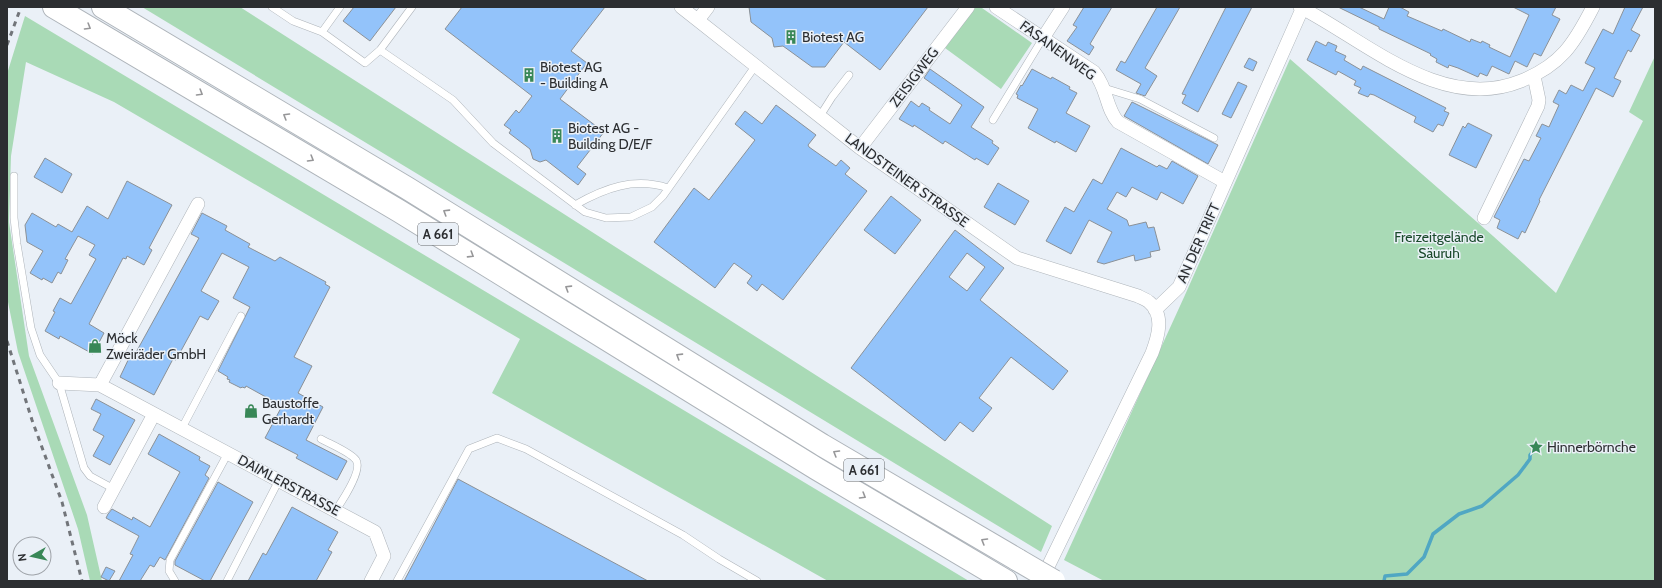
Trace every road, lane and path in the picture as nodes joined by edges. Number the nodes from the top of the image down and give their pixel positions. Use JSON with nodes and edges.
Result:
{"nodes":[{"id":1,"x":54,"y":7,"type":"edge"},
{"id":2,"x":103,"y":7,"type":"edge"},
{"id":3,"x":272,"y":7,"type":"edge"},
{"id":4,"x":340,"y":7,"type":"edge"},
{"id":5,"x":412,"y":7,"type":"edge"},
{"id":6,"x":681,"y":7,"type":"edge"},
{"id":7,"x":708,"y":7,"type":"edge"},
{"id":8,"x":968,"y":7,"type":"edge"},
{"id":9,"x":996,"y":7,"type":"edge"},
{"id":10,"x":1063,"y":7,"type":"edge"},
{"id":11,"x":1593,"y":7,"type":"edge"},
{"id":12,"x":1302,"y":8,"type":"edge"},
{"id":13,"x":698,"y":20,"type":"junction"},
{"id":14,"x":322,"y":32,"type":"junction"},
{"id":15,"x":1043,"y":38,"type":"junction"},
{"id":16,"x":380,"y":50,"type":"junction"},
{"id":17,"x":756,"y":65,"type":"junction"},
{"id":18,"x":850,"y":75,"type":"dead end"},
{"id":19,"x":1534,"y":76,"type":"junction"},
{"id":20,"x":1104,"y":88,"type":"junction"},
{"id":21,"x":820,"y":116,"type":"junction"},
{"id":22,"x":993,"y":120,"type":"dead end"},
{"id":23,"x":1214,"y":138,"type":"dead end"},
{"id":24,"x":860,"y":148,"type":"junction"},
{"id":25,"x":14,"y":176,"type":"dead end"},
{"id":26,"x":1225,"y":182,"type":"junction"},
{"id":27,"x":668,"y":188,"type":"junction"},
{"id":28,"x":198,"y":204,"type":"dead end"},
{"id":29,"x":575,"y":205,"type":"junction"},
{"id":30,"x":1484,"y":218,"type":"dead end"},
{"id":31,"x":1155,"y":310,"type":"junction"},
{"id":32,"x":241,"y":316,"type":"dead end"},
{"id":33,"x":59,"y":383,"type":"junction"},
{"id":34,"x":100,"y":385,"type":"junction"},
{"id":35,"x":154,"y":414,"type":"junction"},
{"id":36,"x":182,"y":428,"type":"junction"},
{"id":37,"x":321,"y":439,"type":"dead end"},
{"id":38,"x":228,"y":453,"type":"junction"},
{"id":39,"x":279,"y":480,"type":"junction"},
{"id":40,"x":114,"y":489,"type":"junction"},
{"id":41,"x":104,"y":507,"type":"dead end"},
{"id":42,"x":336,"y":510,"type":"junction"},
{"id":43,"x":175,"y":581,"type":"edge"},
{"id":44,"x":227,"y":581,"type":"edge"},
{"id":45,"x":371,"y":581,"type":"edge"},
{"id":46,"x":397,"y":581,"type":"edge"},
{"id":47,"x":757,"y":581,"type":"edge"},
{"id":48,"x":1006,"y":581,"type":"edge"},
{"id":49,"x":1041,"y":581,"type":"edge"},
{"id":50,"x":1054,"y":581,"type":"edge"}],
"edges":[{"from":1,"to":48,"type":"highway","number":"A 661","one_way":true},
{"from":50,"to":2,"type":"highway","number":"A 661","one_way":true,"bridge":true},
{"from":3,"to":14,"type":"lane"},
{"from":4,"to":14,"type":"lane"},
{"from":5,"to":16,"type":"lane"},
{"from":6,"to":13,"type":"street","name":"LANDSTEINER STRASSE"},
{"from":7,"to":13,"type":"street"},
{"from":8,"to":24,"type":"street","name":"ZEISIGWEG"},
{"from":9,"to":15,"type":"street","name":"FASANENWEG"},
{"from":10,"to":15,"type":"street"},
{"from":11,"to":19,"type":"street"},
{"from":12,"to":19,"type":"street"},
{"from":12,"to":26,"type":"street","name":"AN DER TRIFT"},
{"from":13,"to":17,"type":"street","name":"LANDSTEINER STRASSE"},
{"from":14,"to":16,"type":"lane"},
{"from":15,"to":20,"type":"street","name":"FASANENWEG"},
{"from":15,"to":22,"type":"lane"},
{"from":16,"to":29,"type":"lane"},
{"from":17,"to":21,"type":"street","name":"LANDSTEINER STRASSE"},
{"from":17,"to":27,"type":"lane"},
{"from":18,"to":21,"type":"lane"},
{"from":19,"to":30,"type":"street"},
{"from":20,"to":23,"type":"lane"},
{"from":20,"to":26,"type":"street","name":"FASANENWEG"},
{"from":21,"to":24,"type":"street","name":"LANDSTEINER STRASSE"},
{"from":24,"to":31,"type":"street","name":"LANDSTEINER STRASSE"},
{"from":25,"to":33,"type":"lane"},
{"from":26,"to":31,"type":"street","name":"AN DER TRIFT"},
{"from":27,"to":29,"type":"lane"},
{"from":27,"to":29,"type":"lane"},
{"from":28,"to":34,"type":"street"},
{"from":31,"to":49,"type":"street"},
{"from":32,"to":36,"type":"lane"},
{"from":33,"to":34,"type":"street","name":"DAIMLERSTRASSE"},
{"from":33,"to":40,"type":"lane"},
{"from":34,"to":35,"type":"street","name":"DAIMLERSTRASSE"},
{"from":35,"to":36,"type":"street","name":"DAIMLERSTRASSE"},
{"from":35,"to":40,"type":"street"},
{"from":36,"to":38,"type":"street","name":"DAIMLERSTRASSE"},
{"from":37,"to":42,"type":"lane"},
{"from":38,"to":39,"type":"street","name":"DAIMLERSTRASSE"},
{"from":38,"to":43,"type":"lane"},
{"from":39,"to":42,"type":"street","name":"DAIMLERSTRASSE"},
{"from":39,"to":44,"type":"lane"},
{"from":40,"to":41,"type":"street"},
{"from":42,"to":45,"type":"street","name":"DAIMLERSTRASSE"},
{"from":46,"to":47,"type":"lane"}]}
